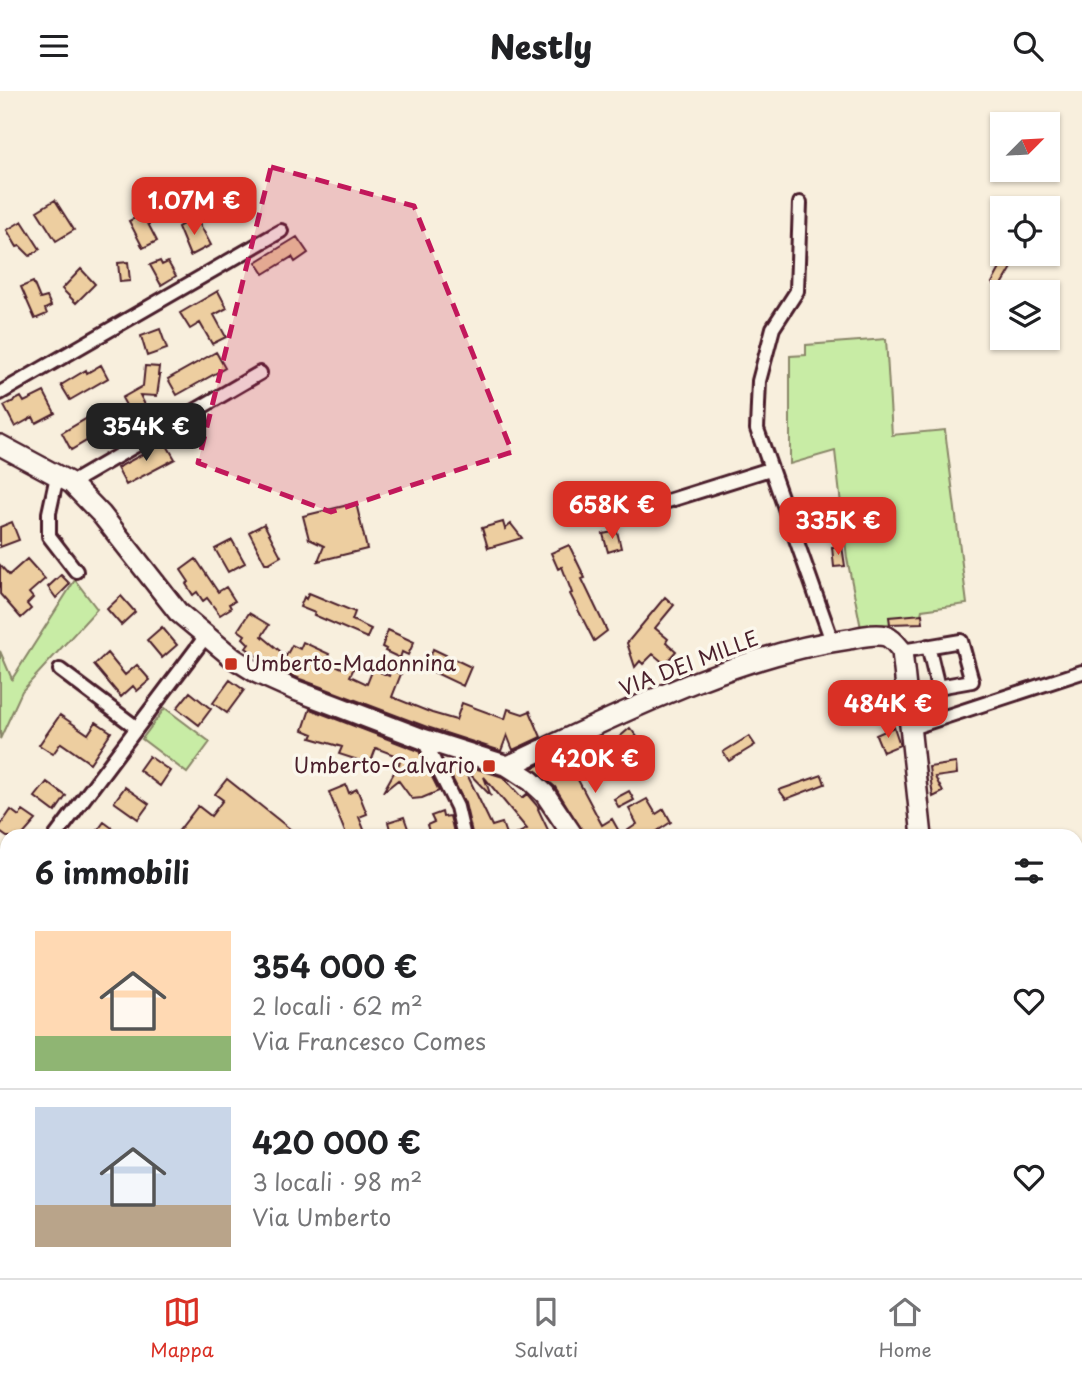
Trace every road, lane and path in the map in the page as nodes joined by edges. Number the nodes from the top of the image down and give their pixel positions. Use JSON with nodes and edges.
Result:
{"nodes":[{"id":1,"x":800,"y":203,"type":"dead end"},
{"id":2,"x":281,"y":231,"type":"dead end"},
{"id":3,"x":260,"y":373,"type":"dead end"},
{"id":4,"x":0,"y":393,"type":"edge"},
{"id":5,"x":0,"y":445,"type":"edge"},
{"id":6,"x":770,"y":469,"type":"junction"},
{"id":7,"x":64,"y":479,"type":"junction"},
{"id":8,"x":623,"y":515,"type":"dead end"},
{"id":9,"x":76,"y":571,"type":"dead end"},
{"id":10,"x":206,"y":636,"type":"junction"},
{"id":11,"x":832,"y":641,"type":"junction"},
{"id":12,"x":898,"y":646,"type":"junction"},
{"id":13,"x":928,"y":646,"type":"dead end"},
{"id":14,"x":60,"y":670,"type":"dead end"},
{"id":15,"x":1082,"y":672,"type":"edge"},
{"id":16,"x":137,"y":728,"type":"junction"},
{"id":17,"x":911,"y":728,"type":"junction"},
{"id":18,"x":423,"y":739,"type":"junction"},
{"id":19,"x":454,"y":749,"type":"junction"},
{"id":20,"x":508,"y":766,"type":"junction"},
{"id":21,"x":441,"y":773,"type":"junction"},
{"id":22,"x":61,"y":829,"type":"edge"},
{"id":23,"x":462,"y":829,"type":"edge"},
{"id":24,"x":569,"y":829,"type":"edge"},
{"id":25,"x":921,"y":829,"type":"edge"}],
"edges":[{"from":1,"to":6,"type":"street"},
{"from":2,"to":4,"type":"street"},
{"from":3,"to":7,"type":"street"},
{"from":5,"to":7,"type":"main road"},
{"from":6,"to":8,"type":"street"},
{"from":6,"to":11,"type":"street"},
{"from":7,"to":9,"type":"street"},
{"from":7,"to":10,"type":"main road"},
{"from":10,"to":16,"type":"street"},
{"from":10,"to":18,"type":"main road"},
{"from":11,"to":12,"type":"main road","name":"VIA DEI MILLE"},
{"from":11,"to":20,"type":"main road","name":"VIA DEI MILLE"},
{"from":12,"to":13,"type":"street"},
{"from":12,"to":17,"type":"main road"},
{"from":14,"to":16,"type":"street"},
{"from":15,"to":17,"type":"street"},
{"from":16,"to":22,"type":"street"},
{"from":17,"to":25,"type":"main road"},
{"from":18,"to":19,"type":"main road"},
{"from":18,"to":21,"type":"street"},
{"from":19,"to":20,"type":"main road"},
{"from":19,"to":21,"type":"street"},
{"from":20,"to":24,"type":"main road"},
{"from":21,"to":23,"type":"street"}]}
